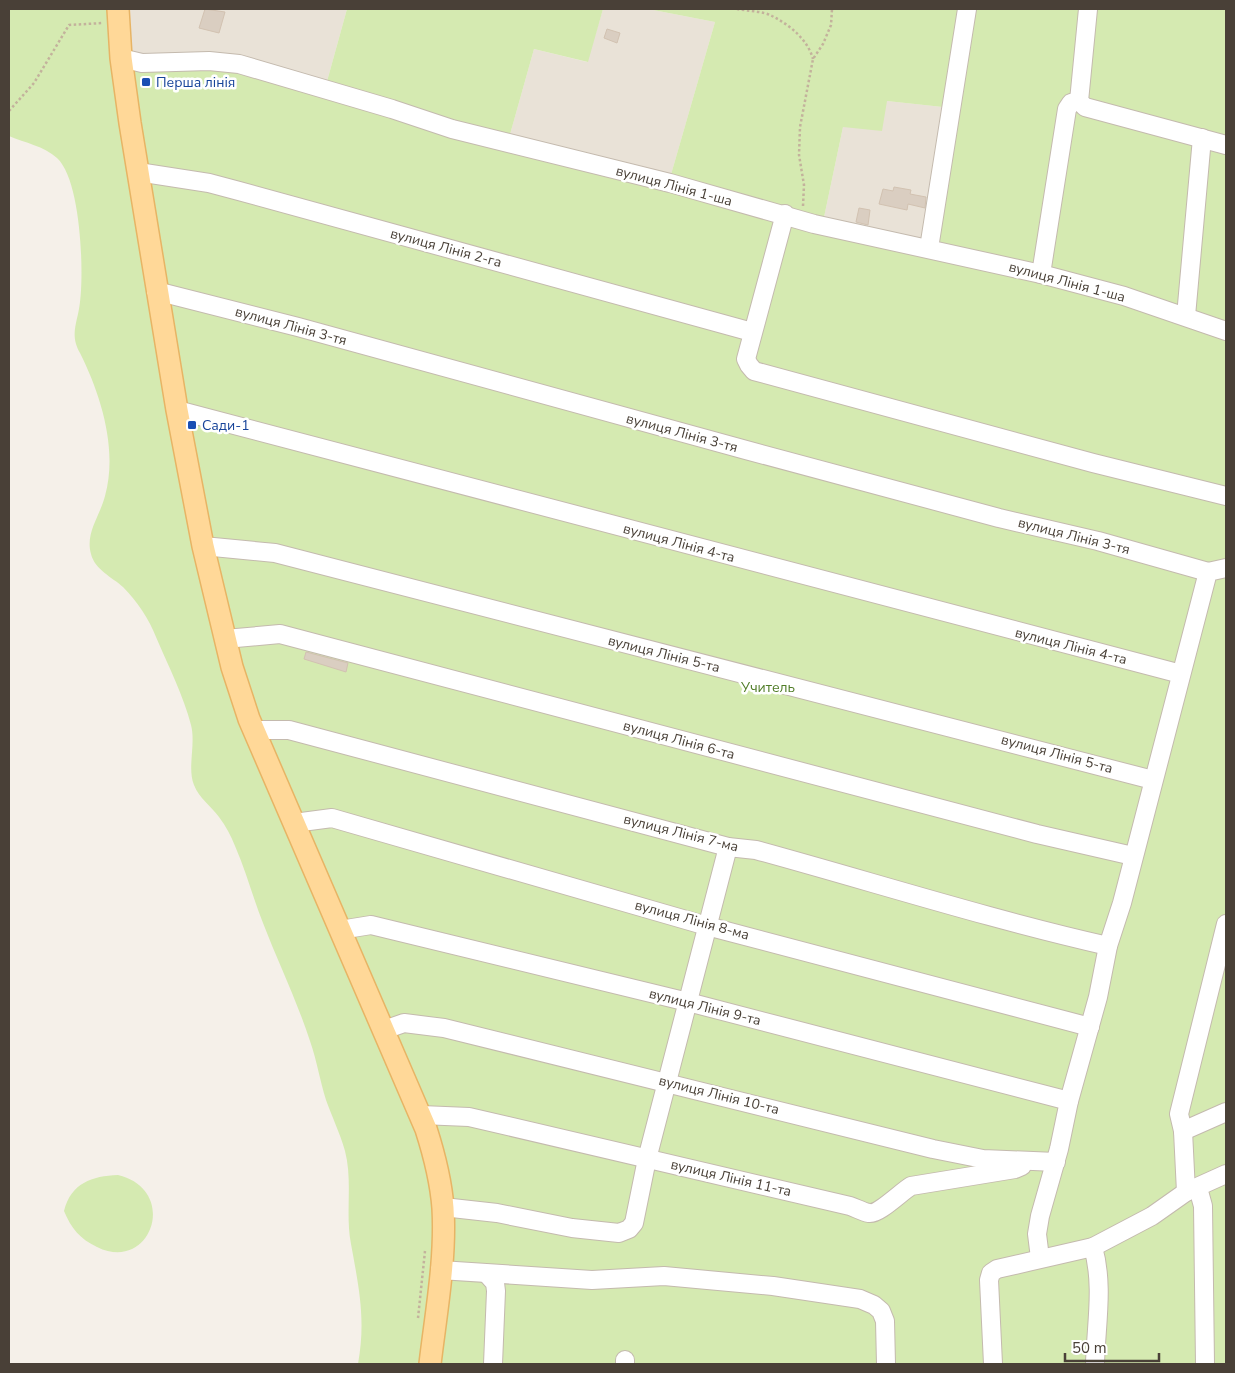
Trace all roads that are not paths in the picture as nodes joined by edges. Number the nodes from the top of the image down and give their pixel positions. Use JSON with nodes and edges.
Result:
{"nodes":[{"id":1,"x":966,"y":9,"type":"edge"},
{"id":2,"x":1088,"y":9,"type":"edge"},
{"id":3,"x":118,"y":14,"type":"edge"},
{"id":4,"x":121,"y":58,"type":"junction"},
{"id":5,"x":1079,"y":101,"type":"junction"},
{"id":6,"x":1202,"y":138,"type":"junction"},
{"id":7,"x":1226,"y":145,"type":"edge"},
{"id":8,"x":138,"y":172,"type":"junction"},
{"id":9,"x":785,"y":214,"type":"junction"},
{"id":10,"x":929,"y":248,"type":"junction"},
{"id":11,"x":1041,"y":274,"type":"junction"},
{"id":12,"x":156,"y":291,"type":"junction"},
{"id":13,"x":1186,"y":316,"type":"junction"},
{"id":14,"x":1226,"y":331,"type":"edge"},
{"id":15,"x":752,"y":332,"type":"junction"},
{"id":16,"x":177,"y":410,"type":"junction"},
{"id":17,"x":1226,"y":496,"type":"edge"},
{"id":18,"x":203,"y":546,"type":"junction"},
{"id":19,"x":1226,"y":568,"type":"edge"},
{"id":20,"x":1208,"y":572,"type":"junction"},
{"id":21,"x":225,"y":639,"type":"junction"},
{"id":22,"x":1181,"y":674,"type":"junction"},
{"id":23,"x":254,"y":730,"type":"junction"},
{"id":24,"x":1153,"y":780,"type":"junction"},
{"id":25,"x":294,"y":823,"type":"junction"},
{"id":26,"x":728,"y":847,"type":"junction"},
{"id":27,"x":1132,"y":856,"type":"junction"},
{"id":28,"x":1226,"y":924,"type":"edge"},
{"id":29,"x":708,"y":926,"type":"junction"},
{"id":30,"x":340,"y":930,"type":"junction"},
{"id":31,"x":1108,"y":946,"type":"junction"},
{"id":32,"x":688,"y":1002,"type":"junction"},
{"id":33,"x":1090,"y":1027,"type":"junction"},
{"id":34,"x":384,"y":1030,"type":"junction"},
{"id":35,"x":667,"y":1082,"type":"junction"},
{"id":36,"x":1069,"y":1101,"type":"junction"},
{"id":37,"x":1226,"y":1112,"type":"edge"},
{"id":38,"x":420,"y":1115,"type":"junction"},
{"id":39,"x":1183,"y":1131,"type":"junction"},
{"id":40,"x":647,"y":1159,"type":"junction"},
{"id":41,"x":1031,"y":1161,"type":"junction"},
{"id":42,"x":1056,"y":1162,"type":"junction"},
{"id":43,"x":1226,"y":1174,"type":"edge"},
{"id":44,"x":1192,"y":1190,"type":"junction"},
{"id":45,"x":443,"y":1207,"type":"junction"},
{"id":46,"x":1093,"y":1247,"type":"junction"},
{"id":47,"x":1040,"y":1258,"type":"junction"},
{"id":48,"x":440,"y":1270,"type":"junction"},
{"id":49,"x":487,"y":1274,"type":"junction"},
{"id":50,"x":430,"y":1364,"type":"edge"},
{"id":51,"x":492,"y":1364,"type":"edge"},
{"id":52,"x":886,"y":1364,"type":"edge"},
{"id":53,"x":993,"y":1364,"type":"edge"},
{"id":54,"x":1095,"y":1364,"type":"edge"},
{"id":55,"x":1204,"y":1364,"type":"edge"}],
"edges":[{"from":1,"to":10,"type":"lane"},
{"from":2,"to":5,"type":"lane"},
{"from":3,"to":4,"type":"main road"},
{"from":4,"to":8,"type":"main road"},
{"from":4,"to":9,"type":"lane","name":"вулиця Лінія 1-ша"},
{"from":5,"to":6,"type":"lane"},
{"from":5,"to":11,"type":"lane"},
{"from":6,"to":7,"type":"lane"},
{"from":6,"to":13,"type":"lane"},
{"from":8,"to":12,"type":"main road"},
{"from":8,"to":15,"type":"lane","name":"вулиця Лінія 2-га"},
{"from":9,"to":10,"type":"lane","name":"вулиця Лінія 1-ша"},
{"from":9,"to":15,"type":"lane"},
{"from":10,"to":11,"type":"lane","name":"вулиця Лінія 1-ша"},
{"from":11,"to":13,"type":"lane","name":"вулиця Лінія 1-ша"},
{"from":12,"to":16,"type":"main road"},
{"from":12,"to":20,"type":"lane","name":"вулиця Лінія 3-тя"},
{"from":13,"to":14,"type":"lane","name":"вулиця Лінія 1-ша"},
{"from":15,"to":17,"type":"lane"},
{"from":16,"to":18,"type":"main road"},
{"from":16,"to":22,"type":"lane","name":"вулиця Лінія 4-та"},
{"from":18,"to":21,"type":"main road"},
{"from":18,"to":24,"type":"lane","name":"вулиця Лінія 5-та"},
{"from":19,"to":20,"type":"lane"},
{"from":20,"to":22,"type":"lane"},
{"from":21,"to":23,"type":"main road"},
{"from":21,"to":27,"type":"lane","name":"вулиця Лінія 6-та"},
{"from":22,"to":24,"type":"lane"},
{"from":23,"to":25,"type":"main road"},
{"from":23,"to":26,"type":"lane","name":"вулиця Лінія 7-ма"},
{"from":24,"to":27,"type":"lane"},
{"from":25,"to":29,"type":"lane","name":"вулиця Лінія 8-ма"},
{"from":25,"to":30,"type":"main road"},
{"from":26,"to":29,"type":"lane"},
{"from":26,"to":31,"type":"lane","name":"вулиця Лінія 7-ма"},
{"from":27,"to":31,"type":"lane"},
{"from":28,"to":39,"type":"lane"},
{"from":29,"to":32,"type":"lane"},
{"from":29,"to":33,"type":"lane","name":"вулиця Лінія 8-ма"},
{"from":30,"to":32,"type":"lane","name":"вулиця Лінія 9-та"},
{"from":30,"to":34,"type":"main road"},
{"from":31,"to":33,"type":"lane"},
{"from":32,"to":35,"type":"lane"},
{"from":32,"to":36,"type":"lane","name":"вулиця Лінія 9-та"},
{"from":33,"to":36,"type":"lane"},
{"from":34,"to":35,"type":"lane","name":"вулиця Лінія 10-та"},
{"from":34,"to":38,"type":"main road"},
{"from":35,"to":40,"type":"lane"},
{"from":35,"to":41,"type":"lane","name":"вулиця Лінія 10-та"},
{"from":36,"to":42,"type":"lane"},
{"from":37,"to":39,"type":"lane"},
{"from":38,"to":40,"type":"lane","name":"вулиця Лінія 11-та"},
{"from":38,"to":45,"type":"main road"},
{"from":39,"to":44,"type":"lane"},
{"from":40,"to":41,"type":"lane","name":"вулиця Лінія 11-та"},
{"from":40,"to":45,"type":"lane"},
{"from":41,"to":42,"type":"lane","name":"вулиця Лінія 10-та"},
{"from":42,"to":47,"type":"lane"},
{"from":43,"to":44,"type":"lane"},
{"from":44,"to":46,"type":"lane"},
{"from":44,"to":55,"type":"lane"},
{"from":45,"to":48,"type":"main road"},
{"from":46,"to":47,"type":"lane"},
{"from":46,"to":54,"type":"lane"},
{"from":47,"to":53,"type":"lane"},
{"from":48,"to":49,"type":"lane"},
{"from":48,"to":50,"type":"main road"},
{"from":49,"to":51,"type":"lane"},
{"from":49,"to":52,"type":"lane"}]}
